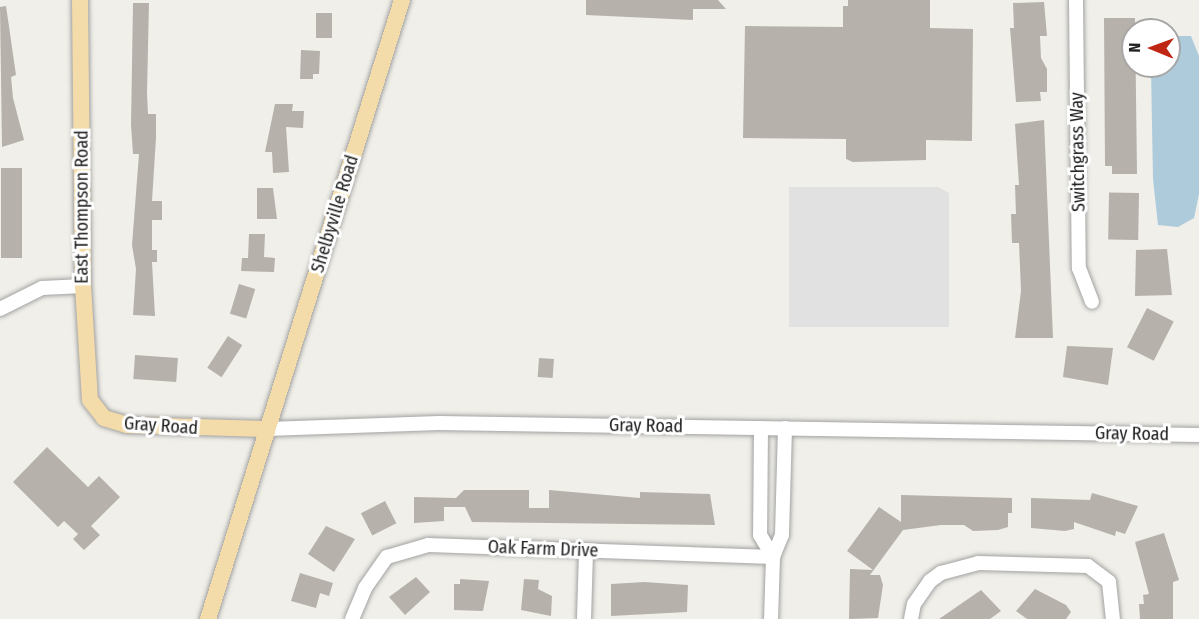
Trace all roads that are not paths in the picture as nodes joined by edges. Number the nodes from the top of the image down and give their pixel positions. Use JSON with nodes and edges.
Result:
{"nodes":[{"id":1,"x":80,"y":0,"type":"edge"},
{"id":2,"x":402,"y":0,"type":"edge"},
{"id":3,"x":1076,"y":0,"type":"edge"},
{"id":4,"x":83,"y":286,"type":"junction"},
{"id":5,"x":1092,"y":302,"type":"dead end"},
{"id":6,"x":0,"y":309,"type":"edge"},
{"id":7,"x":97,"y":412,"type":"joint"},
{"id":8,"x":761,"y":428,"type":"junction"},
{"id":9,"x":785,"y":428,"type":"junction"},
{"id":10,"x":267,"y":429,"type":"junction"},
{"id":11,"x":1199,"y":435,"type":"edge"},
{"id":12,"x":585,"y":551,"type":"junction"},
{"id":13,"x":773,"y":557,"type":"junction"},
{"id":14,"x":208,"y":619,"type":"edge"},
{"id":15,"x":352,"y":619,"type":"edge"},
{"id":16,"x":584,"y":619,"type":"edge"},
{"id":17,"x":771,"y":619,"type":"edge"},
{"id":18,"x":911,"y":619,"type":"edge"},
{"id":19,"x":1113,"y":619,"type":"edge"}],
"edges":[{"from":1,"to":4,"type":"main road","name":"East Thompson Road"},
{"from":2,"to":10,"type":"main road","name":"Shelbyville Road"},
{"from":3,"to":5,"type":"street","name":"Switchgrass Way"},
{"from":4,"to":6,"type":"street"},
{"from":4,"to":7,"type":"main road","name":"East Thompson Road"},
{"from":7,"to":10,"type":"main road","name":"Gray Road"},
{"from":8,"to":9,"type":"street","name":"Gray Road"},
{"from":8,"to":10,"type":"street","name":"Gray Road"},
{"from":8,"to":13,"type":"street"},
{"from":9,"to":11,"type":"street","name":"Gray Road"},
{"from":9,"to":13,"type":"street"},
{"from":10,"to":14,"type":"main road"},
{"from":12,"to":13,"type":"street","name":"Oak Farm Drive"},
{"from":12,"to":15,"type":"street","name":"Oak Farm Drive"},
{"from":12,"to":16,"type":"street"},
{"from":13,"to":17,"type":"street"},
{"from":18,"to":19,"type":"street"}]}
